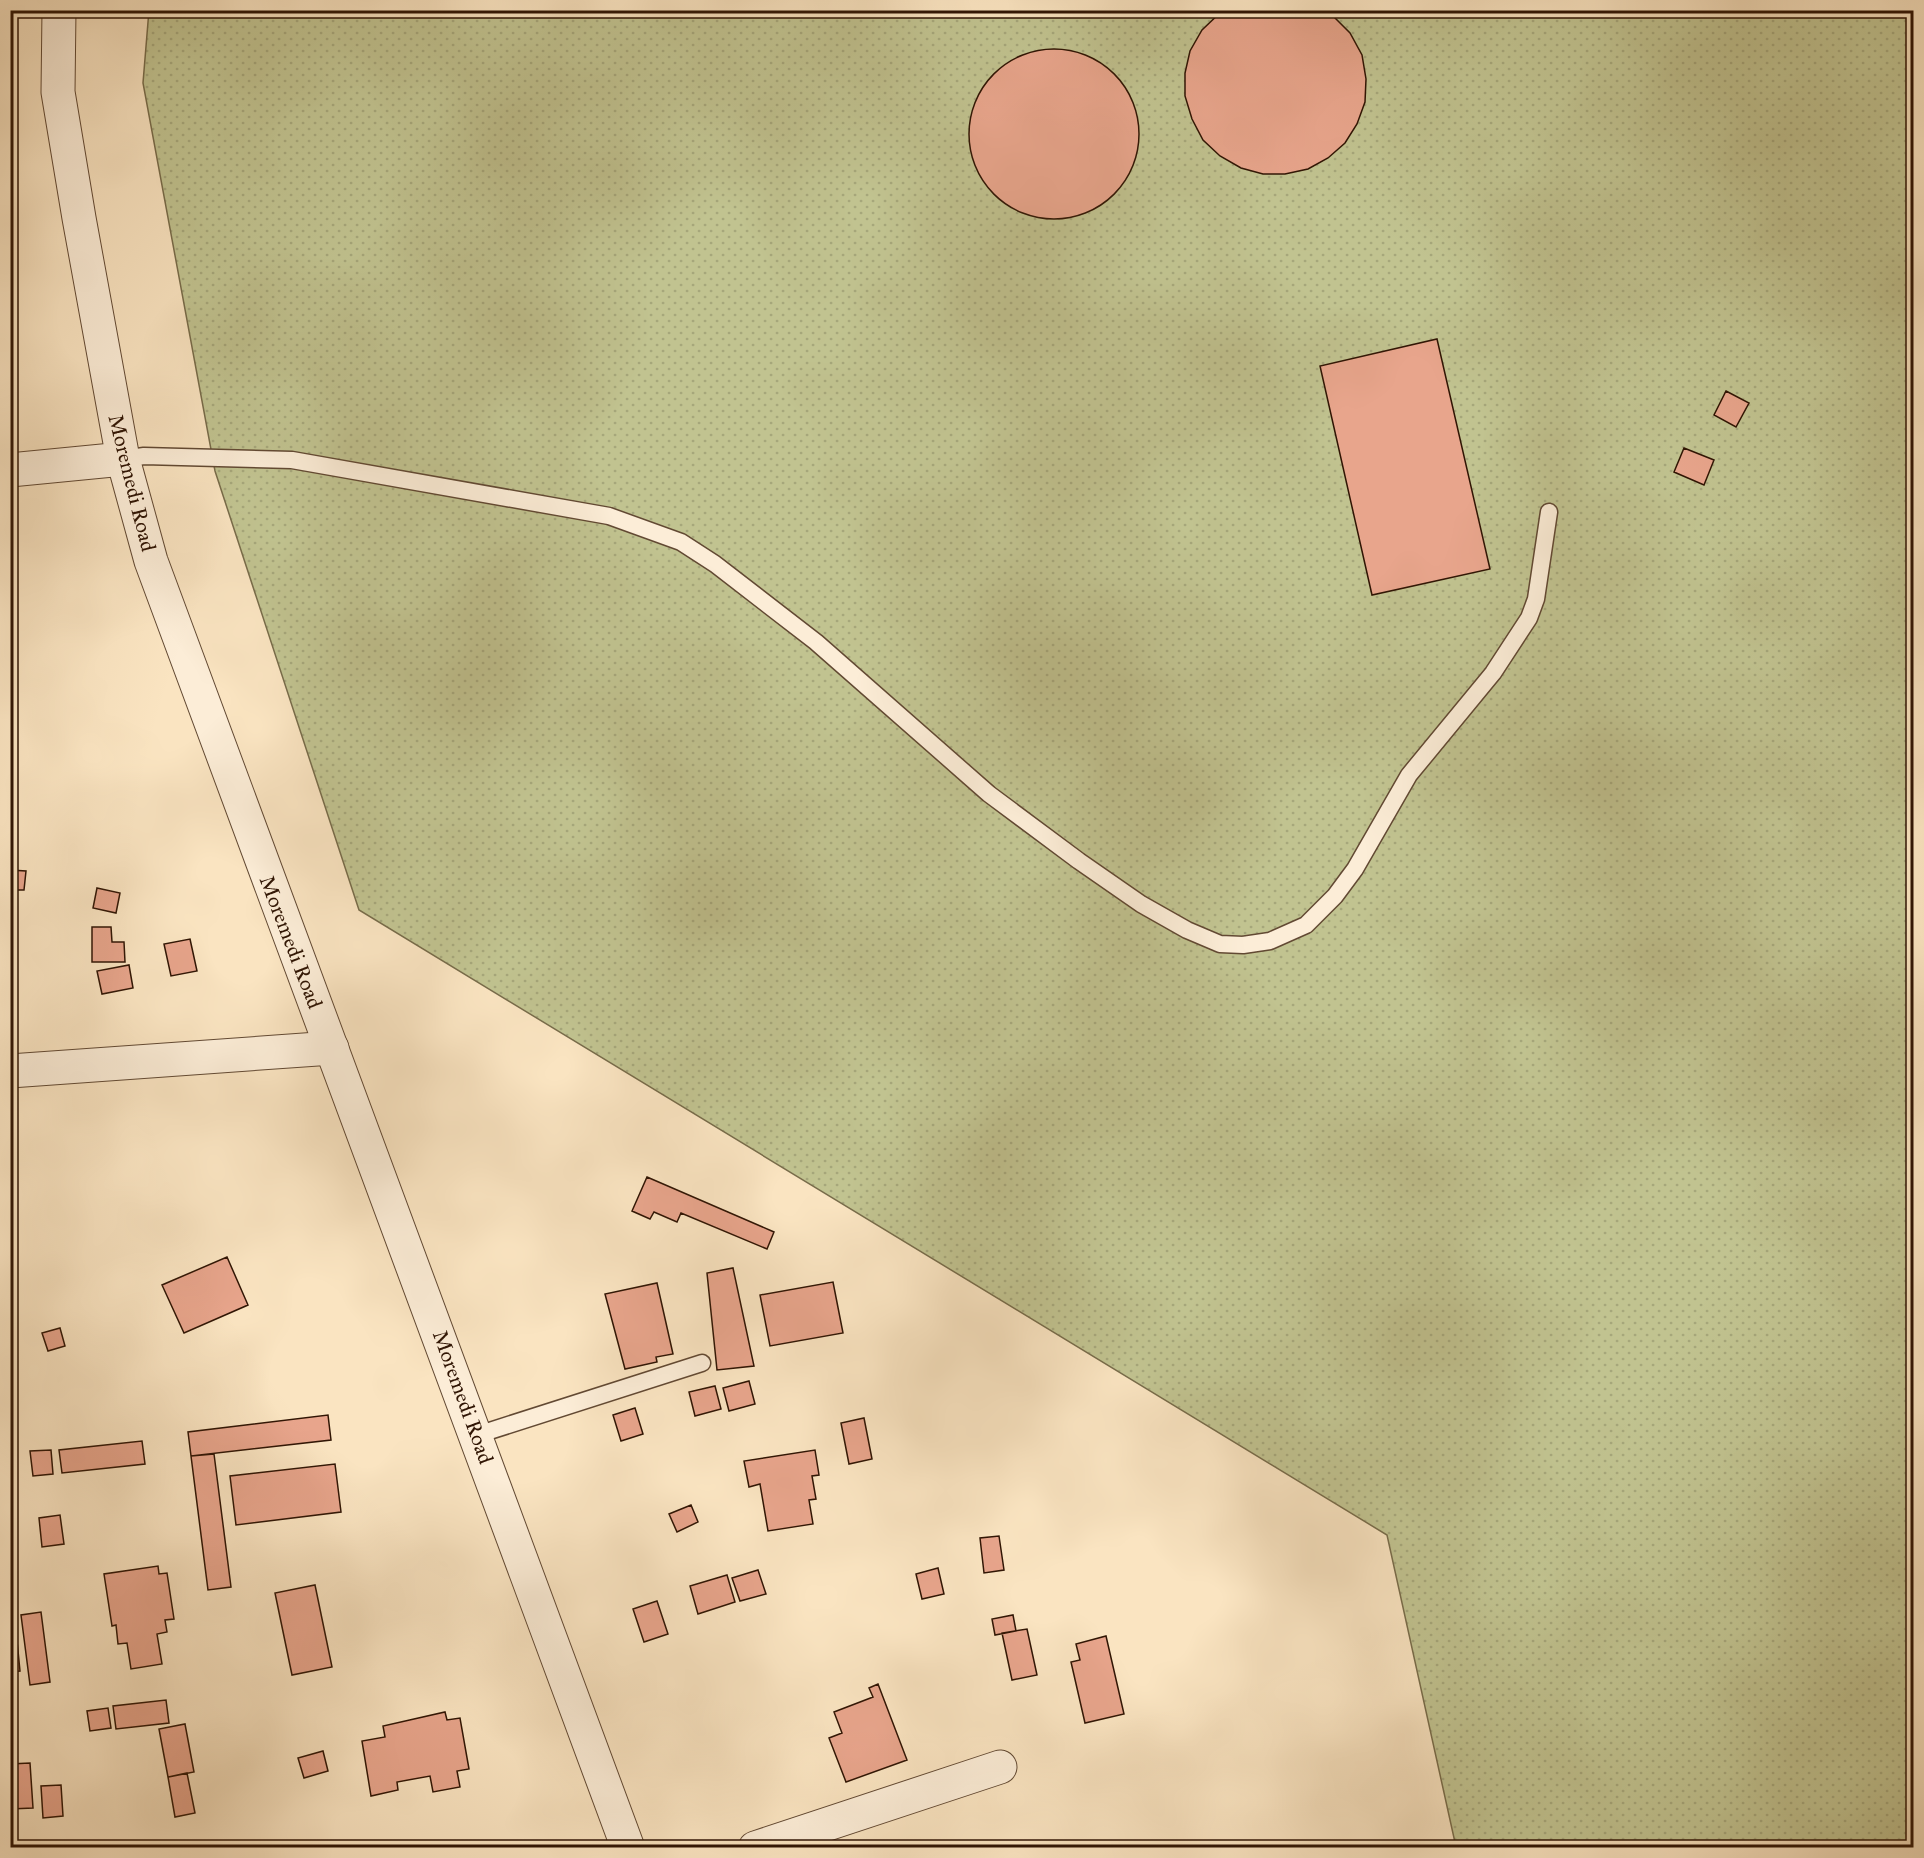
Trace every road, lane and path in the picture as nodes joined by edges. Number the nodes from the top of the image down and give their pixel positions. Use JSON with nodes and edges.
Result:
{"nodes":[{"id":1,"x":59,"y":10,"type":"edge"},
{"id":2,"x":123,"y":459,"type":"junction"},
{"id":3,"x":10,"y":470,"type":"edge"},
{"id":4,"x":1549,"y":512,"type":"dead end"},
{"id":5,"x":332,"y":1048,"type":"junction"},
{"id":6,"x":10,"y":1071,"type":"edge"},
{"id":7,"x":702,"y":1363,"type":"dead end"},
{"id":8,"x":477,"y":1435,"type":"junction"},
{"id":9,"x":1000,"y":1767,"type":"dead end"},
{"id":10,"x":628,"y":1848,"type":"edge"},
{"id":11,"x":755,"y":1848,"type":"edge"}],
"edges":[{"from":1,"to":2,"type":"street","name":"Moremedi Road"},
{"from":2,"to":3,"type":"street"},
{"from":2,"to":4,"type":"lane"},
{"from":2,"to":5,"type":"street","name":"Moremedi Road"},
{"from":5,"to":6,"type":"street"},
{"from":5,"to":8,"type":"street","name":"Moremedi Road"},
{"from":7,"to":8,"type":"lane"},
{"from":8,"to":10,"type":"street","name":"Moremedi Road"},
{"from":9,"to":11,"type":"street"}]}
